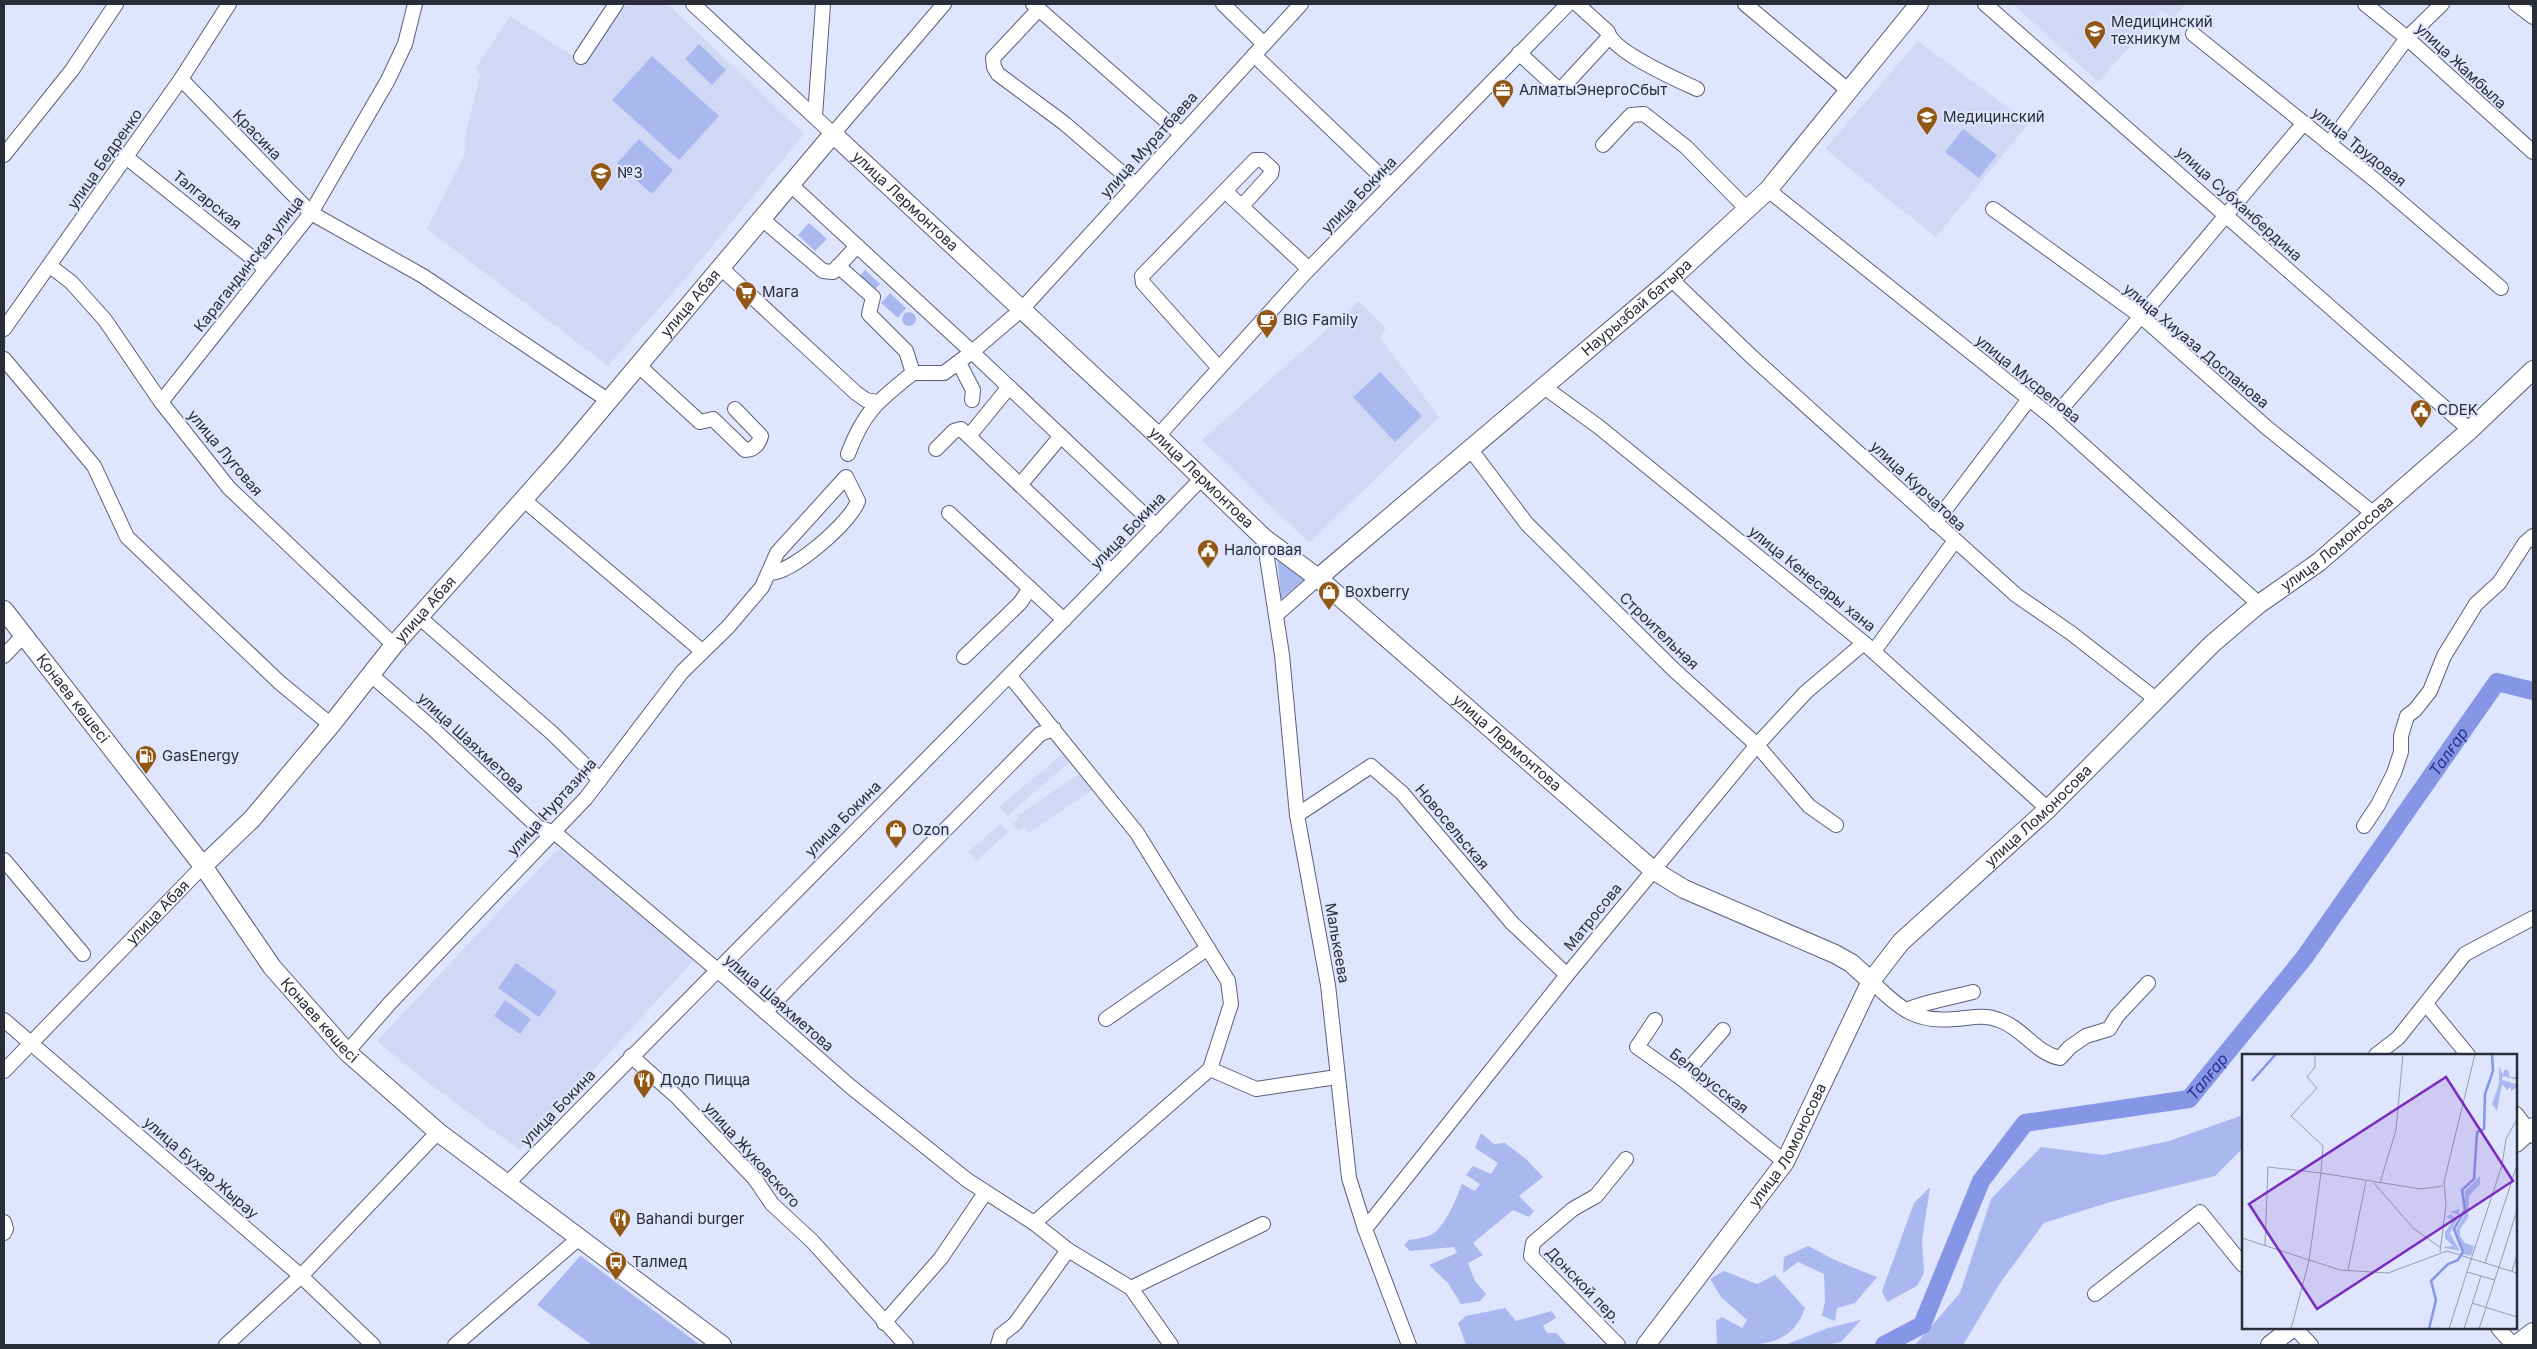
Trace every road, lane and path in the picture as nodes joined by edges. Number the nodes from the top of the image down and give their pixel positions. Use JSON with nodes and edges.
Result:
{"nodes":[{"id":1,"x":116,"y":4,"type":"edge"},
{"id":2,"x":229,"y":4,"type":"edge"},
{"id":3,"x":415,"y":4,"type":"edge"},
{"id":4,"x":616,"y":4,"type":"edge"},
{"id":5,"x":693,"y":4,"type":"edge"},
{"id":6,"x":823,"y":4,"type":"edge"},
{"id":7,"x":944,"y":4,"type":"edge"},
{"id":8,"x":1223,"y":4,"type":"edge"},
{"id":9,"x":1301,"y":4,"type":"edge"},
{"id":10,"x":1568,"y":4,"type":"edge"},
{"id":11,"x":1577,"y":4,"type":"edge"},
{"id":12,"x":1745,"y":4,"type":"edge"},
{"id":13,"x":1919,"y":4,"type":"edge"},
{"id":14,"x":1985,"y":4,"type":"edge"},
{"id":15,"x":2365,"y":4,"type":"edge"},
{"id":16,"x":2442,"y":4,"type":"edge"},
{"id":17,"x":2516,"y":4,"type":"edge"},
{"id":18,"x":1036,"y":6,"type":"edge"},
{"id":19,"x":2533,"y":17,"type":"edge"},
{"id":20,"x":2193,"y":34,"type":"dead end"},
{"id":21,"x":1609,"y":37,"type":"junction"},
{"id":22,"x":2407,"y":38,"type":"junction"},
{"id":23,"x":1264,"y":44,"type":"junction"},
{"id":24,"x":1519,"y":53,"type":"junction"},
{"id":25,"x":1254,"y":55,"type":"junction"},
{"id":26,"x":581,"y":57,"type":"dead end"},
{"id":27,"x":180,"y":79,"type":"junction"},
{"id":28,"x":1697,"y":89,"type":"dead end"},
{"id":29,"x":1848,"y":91,"type":"junction"},
{"id":30,"x":815,"y":116,"type":"junction"},
{"id":31,"x":2304,"y":123,"type":"junction"},
{"id":32,"x":833,"y":134,"type":"junction"},
{"id":33,"x":1181,"y":134,"type":"junction"},
{"id":34,"x":2329,"y":144,"type":"junction"},
{"id":35,"x":1603,"y":145,"type":"dead end"},
{"id":36,"x":2533,"y":152,"type":"edge"},
{"id":37,"x":4,"y":155,"type":"edge"},
{"id":38,"x":126,"y":157,"type":"junction"},
{"id":39,"x":1135,"y":184,"type":"junction"},
{"id":40,"x":791,"y":185,"type":"junction"},
{"id":41,"x":1390,"y":185,"type":"junction"},
{"id":42,"x":1768,"y":190,"type":"junction"},
{"id":43,"x":1226,"y":192,"type":"junction"},
{"id":44,"x":1242,"y":206,"type":"junction"},
{"id":45,"x":1748,"y":209,"type":"junction"},
{"id":46,"x":1993,"y":209,"type":"dead end"},
{"id":47,"x":311,"y":213,"type":"junction"},
{"id":48,"x":2226,"y":214,"type":"junction"},
{"id":49,"x":762,"y":219,"type":"junction"},
{"id":50,"x":857,"y":246,"type":"junction"},
{"id":51,"x":50,"y":266,"type":"junction"},
{"id":52,"x":838,"y":266,"type":"junction"},
{"id":53,"x":721,"y":268,"type":"junction"},
{"id":54,"x":266,"y":269,"type":"junction"},
{"id":55,"x":1310,"y":269,"type":"junction"},
{"id":56,"x":1670,"y":279,"type":"junction"},
{"id":57,"x":2501,"y":288,"type":"dead end"},
{"id":58,"x":1022,"y":309,"type":"junction"},
{"id":59,"x":2142,"y":318,"type":"junction"},
{"id":60,"x":4,"y":329,"type":"edge"},
{"id":61,"x":972,"y":352,"type":"junction"},
{"id":62,"x":4,"y":359,"type":"edge"},
{"id":63,"x":959,"y":363,"type":"junction"},
{"id":64,"x":639,"y":366,"type":"junction"},
{"id":65,"x":1219,"y":368,"type":"junction"},
{"id":66,"x":2533,"y":370,"type":"edge"},
{"id":67,"x":913,"y":373,"type":"junction"},
{"id":68,"x":1010,"y":387,"type":"junction"},
{"id":69,"x":1544,"y":387,"type":"junction"},
{"id":70,"x":2029,"y":399,"type":"junction"},
{"id":71,"x":972,"y":400,"type":"dead end"},
{"id":72,"x":161,"y":402,"type":"junction"},
{"id":73,"x":609,"y":402,"type":"junction"},
{"id":74,"x":877,"y":402,"type":"junction"},
{"id":75,"x":735,"y":409,"type":"dead end"},
{"id":76,"x":2053,"y":418,"type":"junction"},
{"id":77,"x":2470,"y":430,"type":"junction"},
{"id":78,"x":969,"y":436,"type":"junction"},
{"id":79,"x":1061,"y":436,"type":"junction"},
{"id":80,"x":1158,"y":436,"type":"junction"},
{"id":81,"x":936,"y":449,"type":"dead end"},
{"id":82,"x":1471,"y":450,"type":"junction"},
{"id":83,"x":848,"y":454,"type":"dead end"},
{"id":84,"x":1202,"y":478,"type":"junction"},
{"id":85,"x":1020,"y":484,"type":"junction"},
{"id":86,"x":524,"y":500,"type":"junction"},
{"id":87,"x":949,"y":513,"type":"dead end"},
{"id":88,"x":2374,"y":514,"type":"junction"},
{"id":89,"x":1935,"y":523,"type":"junction"},
{"id":90,"x":1156,"y":526,"type":"junction"},
{"id":91,"x":2533,"y":536,"type":"edge"},
{"id":92,"x":1264,"y":538,"type":"junction"},
{"id":93,"x":1954,"y":542,"type":"junction"},
{"id":94,"x":1111,"y":571,"type":"junction"},
{"id":95,"x":770,"y":573,"type":"junction"},
{"id":96,"x":1318,"y":578,"type":"junction"},
{"id":97,"x":1030,"y":588,"type":"junction"},
{"id":98,"x":2259,"y":604,"type":"junction"},
{"id":99,"x":4,"y":610,"type":"edge"},
{"id":100,"x":1276,"y":615,"type":"junction"},
{"id":101,"x":419,"y":617,"type":"junction"},
{"id":102,"x":1064,"y":620,"type":"junction"},
{"id":103,"x":23,"y":636,"type":"junction"},
{"id":104,"x":394,"y":645,"type":"junction"},
{"id":105,"x":1869,"y":647,"type":"junction"},
{"id":106,"x":702,"y":651,"type":"junction"},
{"id":107,"x":4,"y":656,"type":"edge"},
{"id":108,"x":964,"y":658,"type":"dead end"},
{"id":109,"x":371,"y":676,"type":"junction"},
{"id":110,"x":1010,"y":676,"type":"junction"},
{"id":111,"x":2157,"y":700,"type":"junction"},
{"id":112,"x":331,"y":725,"type":"junction"},
{"id":113,"x":1054,"y":729,"type":"junction"},
{"id":114,"x":1757,"y":745,"type":"junction"},
{"id":115,"x":600,"y":780,"type":"junction"},
{"id":116,"x":2048,"y":809,"type":"junction"},
{"id":117,"x":1297,"y":815,"type":"junction"},
{"id":118,"x":1836,"y":825,"type":"dead end"},
{"id":119,"x":2364,"y":826,"type":"dead end"},
{"id":120,"x":554,"y":832,"type":"junction"},
{"id":121,"x":4,"y":860,"type":"edge"},
{"id":122,"x":203,"y":866,"type":"junction"},
{"id":123,"x":1653,"y":870,"type":"junction"},
{"id":124,"x":2533,"y":918,"type":"edge"},
{"id":125,"x":1208,"y":948,"type":"junction"},
{"id":126,"x":83,"y":954,"type":"dead end"},
{"id":127,"x":716,"y":969,"type":"junction"},
{"id":128,"x":1567,"y":975,"type":"junction"},
{"id":129,"x":1871,"y":981,"type":"junction"},
{"id":130,"x":2148,"y":984,"type":"dead end"},
{"id":131,"x":1973,"y":992,"type":"dead end"},
{"id":132,"x":2426,"y":1004,"type":"junction"},
{"id":133,"x":1906,"y":1010,"type":"junction"},
{"id":134,"x":765,"y":1012,"type":"junction"},
{"id":135,"x":1106,"y":1019,"type":"dead end"},
{"id":136,"x":4,"y":1020,"type":"edge"},
{"id":137,"x":1656,"y":1020,"type":"dead end"},
{"id":138,"x":1723,"y":1030,"type":"dead end"},
{"id":139,"x":30,"y":1042,"type":"junction"},
{"id":140,"x":347,"y":1052,"type":"junction"},
{"id":141,"x":2377,"y":1054,"type":"edge"},
{"id":142,"x":2467,"y":1054,"type":"edge"},
{"id":143,"x":631,"y":1056,"type":"junction"},
{"id":144,"x":1210,"y":1069,"type":"junction"},
{"id":145,"x":4,"y":1071,"type":"edge"},
{"id":146,"x":1336,"y":1077,"type":"junction"},
{"id":147,"x":1681,"y":1078,"type":"junction"},
{"id":148,"x":2517,"y":1115,"type":"edge"},
{"id":149,"x":438,"y":1132,"type":"junction"},
{"id":150,"x":2532,"y":1132,"type":"edge"},
{"id":151,"x":2517,"y":1142,"type":"edge"},
{"id":152,"x":1626,"y":1159,"type":"dead end"},
{"id":153,"x":1784,"y":1162,"type":"junction"},
{"id":154,"x":507,"y":1184,"type":"junction"},
{"id":155,"x":986,"y":1193,"type":"junction"},
{"id":156,"x":4,"y":1222,"type":"edge"},
{"id":157,"x":1034,"y":1223,"type":"junction"},
{"id":158,"x":1263,"y":1224,"type":"dead end"},
{"id":159,"x":1365,"y":1229,"type":"junction"},
{"id":160,"x":4,"y":1233,"type":"edge"},
{"id":161,"x":578,"y":1239,"type":"junction"},
{"id":162,"x":1068,"y":1250,"type":"junction"},
{"id":163,"x":2242,"y":1264,"type":"edge"},
{"id":164,"x":301,"y":1276,"type":"junction"},
{"id":165,"x":1131,"y":1288,"type":"junction"},
{"id":166,"x":2095,"y":1294,"type":"dead end"},
{"id":167,"x":884,"y":1323,"type":"junction"},
{"id":168,"x":2293,"y":1329,"type":"edge"},
{"id":169,"x":2295,"y":1329,"type":"edge"},
{"id":170,"x":2499,"y":1329,"type":"edge"},
{"id":171,"x":2533,"y":1332,"type":"edge"},
{"id":172,"x":226,"y":1345,"type":"edge"},
{"id":173,"x":373,"y":1345,"type":"edge"},
{"id":174,"x":455,"y":1345,"type":"edge"},
{"id":175,"x":722,"y":1345,"type":"edge"},
{"id":176,"x":906,"y":1345,"type":"edge"},
{"id":177,"x":998,"y":1345,"type":"edge"},
{"id":178,"x":1171,"y":1345,"type":"edge"},
{"id":179,"x":1409,"y":1345,"type":"edge"},
{"id":180,"x":1618,"y":1345,"type":"edge"},
{"id":181,"x":1646,"y":1345,"type":"edge"},
{"id":182,"x":2270,"y":1345,"type":"edge"},
{"id":183,"x":2310,"y":1345,"type":"edge"},
{"id":184,"x":2514,"y":1345,"type":"edge"}],
"edges":[{"from":1,"to":37,"type":"street"},
{"from":2,"to":27,"type":"street","name":"улица Бедренко"},
{"from":3,"to":47,"type":"street","name":"Карагандинская улица"},
{"from":4,"to":26,"type":"street"},
{"from":5,"to":30,"type":"street","name":"улица Лермонтова"},
{"from":6,"to":30,"type":"street"},
{"from":7,"to":32,"type":"street"},
{"from":8,"to":23,"type":"street"},
{"from":9,"to":23,"type":"street","name":"улица Муратбаева"},
{"from":10,"to":24,"type":"street","name":"улица Бокина"},
{"from":11,"to":21,"type":"street"},
{"from":12,"to":29,"type":"street"},
{"from":13,"to":29,"type":"main road","name":"Наурызбай батыра"},
{"from":14,"to":48,"type":"street","name":"улица Субханбердина"},
{"from":15,"to":22,"type":"street","name":"улица Жамбыла"},
{"from":16,"to":22,"type":"street"},
{"from":17,"to":19,"type":"street"},
{"from":18,"to":33,"type":"street"},
{"from":18,"to":39,"type":"street"},
{"from":20,"to":31,"type":"street","name":"улица Трудовая"},
{"from":21,"to":24,"type":"street"},
{"from":21,"to":28,"type":"street"},
{"from":22,"to":34,"type":"street"},
{"from":22,"to":36,"type":"street","name":"улица Жамбыла"},
{"from":23,"to":25,"type":"street","name":"улица Муратбаева"},
{"from":24,"to":41,"type":"street","name":"улица Бокина"},
{"from":25,"to":33,"type":"street","name":"улица Муратбаева"},
{"from":25,"to":41,"type":"street"},
{"from":27,"to":38,"type":"street","name":"улица Бедренко"},
{"from":27,"to":47,"type":"street","name":"Красина"},
{"from":29,"to":42,"type":"main road","name":"Наурызбай батыра"},
{"from":30,"to":32,"type":"street","name":"улица Лермонтова"},
{"from":31,"to":34,"type":"street","name":"улица Трудовая"},
{"from":31,"to":48,"type":"street"},
{"from":32,"to":40,"type":"main road","name":"улица Абая"},
{"from":32,"to":58,"type":"main road","name":"улица Лермонтова"},
{"from":33,"to":39,"type":"street","name":"улица Муратбаева"},
{"from":34,"to":57,"type":"street","name":"улица Трудовая"},
{"from":35,"to":45,"type":"street"},
{"from":38,"to":51,"type":"street","name":"улица Бедренко"},
{"from":38,"to":54,"type":"street","name":"Талгарская"},
{"from":39,"to":58,"type":"street","name":"улица Муратбаева"},
{"from":40,"to":49,"type":"main road","name":"улица Абая"},
{"from":40,"to":50,"type":"street"},
{"from":41,"to":55,"type":"street","name":"улица Бокина"},
{"from":42,"to":45,"type":"main road","name":"Наурызбай батыра"},
{"from":42,"to":70,"type":"street","name":"улица Мусрепова"},
{"from":43,"to":44,"type":"street"},
{"from":43,"to":44,"type":"street"},
{"from":43,"to":65,"type":"street"},
{"from":44,"to":55,"type":"street"},
{"from":45,"to":56,"type":"main road","name":"Наурызбай батыра"},
{"from":46,"to":59,"type":"street","name":"улица Хиуаза Доспанова"},
{"from":47,"to":54,"type":"street","name":"Карагандинская улица"},
{"from":47,"to":73,"type":"street","name":"Красина"},
{"from":48,"to":59,"type":"street"},
{"from":48,"to":77,"type":"street","name":"улица Субханбердина"},
{"from":49,"to":52,"type":"street"},
{"from":49,"to":53,"type":"main road","name":"улица Абая"},
{"from":50,"to":52,"type":"street"},
{"from":50,"to":61,"type":"street"},
{"from":51,"to":60,"type":"street","name":"улица Бедренко"},
{"from":51,"to":72,"type":"street","name":"улица Луговая"},
{"from":52,"to":67,"type":"street"},
{"from":53,"to":64,"type":"main road","name":"улица Абая"},
{"from":53,"to":74,"type":"street"},
{"from":54,"to":72,"type":"street","name":"Карагандинская улица"},
{"from":55,"to":65,"type":"street","name":"улица Бокина"},
{"from":56,"to":69,"type":"main road","name":"Наурызбай батыра"},
{"from":56,"to":89,"type":"street","name":"улица Курчатова"},
{"from":58,"to":61,"type":"street","name":"улица Муратбаева"},
{"from":58,"to":80,"type":"main road","name":"улица Лермонтова"},
{"from":59,"to":76,"type":"street"},
{"from":59,"to":88,"type":"street","name":"улица Хиуаза Доспанова"},
{"from":61,"to":63,"type":"street","name":"улица Муратбаева"},
{"from":61,"to":68,"type":"street"},
{"from":62,"to":112,"type":"street"},
{"from":63,"to":67,"type":"street","name":"улица Муратбаева"},
{"from":63,"to":71,"type":"street"},
{"from":64,"to":73,"type":"main road","name":"улица Абая"},
{"from":64,"to":75,"type":"street"},
{"from":65,"to":80,"type":"street","name":"улица Бокина"},
{"from":66,"to":77,"type":"main road","name":"улица Ломоносова"},
{"from":67,"to":74,"type":"street"},
{"from":68,"to":78,"type":"street"},
{"from":68,"to":79,"type":"street"},
{"from":69,"to":82,"type":"main road","name":"Наурызбай батыра"},
{"from":69,"to":105,"type":"street","name":"улица Кенесары хана"},
{"from":70,"to":76,"type":"street","name":"улица Мусрепова"},
{"from":70,"to":89,"type":"street"},
{"from":72,"to":104,"type":"street","name":"улица Луговая"},
{"from":73,"to":86,"type":"main road","name":"улица Абая"},
{"from":74,"to":83,"type":"street"},
{"from":76,"to":98,"type":"street","name":"улица Мусрепова"},
{"from":77,"to":88,"type":"main road","name":"улица Ломоносова"},
{"from":78,"to":81,"type":"street"},
{"from":78,"to":85,"type":"street"},
{"from":79,"to":85,"type":"street"},
{"from":79,"to":90,"type":"street"},
{"from":80,"to":84,"type":"main road","name":"улица Лермонтова"},
{"from":82,"to":96,"type":"main road","name":"Наурызбай батыра"},
{"from":82,"to":114,"type":"street","name":"Строительная"},
{"from":84,"to":90,"type":"street","name":"улица Бокина"},
{"from":84,"to":92,"type":"main road","name":"улица Лермонтова"},
{"from":85,"to":94,"type":"street"},
{"from":86,"to":101,"type":"main road","name":"улица Абая"},
{"from":86,"to":106,"type":"street"},
{"from":87,"to":97,"type":"street"},
{"from":88,"to":98,"type":"main road","name":"улица Ломоносова"},
{"from":89,"to":93,"type":"street","name":"улица Курчатова"},
{"from":90,"to":94,"type":"street","name":"улица Бокина"},
{"from":91,"to":119,"type":"street"},
{"from":92,"to":96,"type":"main road","name":"улица Лермонтова"},
{"from":92,"to":100,"type":"street","name":"Малькеева"},
{"from":93,"to":105,"type":"street","name":"Матросова"},
{"from":93,"to":111,"type":"street","name":"улица Курчатова"},
{"from":94,"to":102,"type":"street","name":"улица Бокина"},
{"from":95,"to":95,"type":"street","name":"улица Нуртазина"},
{"from":95,"to":106,"type":"street","name":"улица Нуртазина"},
{"from":96,"to":100,"type":"street"},
{"from":96,"to":123,"type":"main road","name":"улица Лермонтова"},
{"from":97,"to":102,"type":"street"},
{"from":97,"to":108,"type":"street"},
{"from":98,"to":111,"type":"main road","name":"улица Ломоносова"},
{"from":99,"to":103,"type":"main road","name":"Қонаев көшесі"},
{"from":100,"to":117,"type":"street","name":"Малькеева"},
{"from":101,"to":104,"type":"main road","name":"улица Абая"},
{"from":101,"to":115,"type":"street"},
{"from":102,"to":110,"type":"street","name":"улица Бокина"},
{"from":103,"to":107,"type":"street"},
{"from":103,"to":122,"type":"main road","name":"Қонаев көшесі"},
{"from":104,"to":109,"type":"main road","name":"улица Абая"},
{"from":105,"to":114,"type":"street","name":"Матросова"},
{"from":105,"to":116,"type":"street","name":"улица Кенесары хана"},
{"from":106,"to":115,"type":"street","name":"улица Нуртазина"},
{"from":109,"to":112,"type":"main road","name":"улица Абая"},
{"from":109,"to":120,"type":"street","name":"улица Шаяхметова"},
{"from":110,"to":113,"type":"street"},
{"from":110,"to":127,"type":"street","name":"улица Бокина"},
{"from":111,"to":116,"type":"main road","name":"улица Ломоносова"},
{"from":112,"to":122,"type":"main road","name":"улица Абая"},
{"from":113,"to":125,"type":"street"},
{"from":113,"to":134,"type":"street"},
{"from":114,"to":118,"type":"street","name":"Строительная"},
{"from":114,"to":123,"type":"street","name":"Матросова"},
{"from":115,"to":120,"type":"street","name":"улица Нуртазина"},
{"from":116,"to":129,"type":"main road","name":"улица Ломоносова"},
{"from":117,"to":128,"type":"street","name":"Новосельская"},
{"from":117,"to":146,"type":"street","name":"Малькеева"},
{"from":120,"to":127,"type":"street","name":"улица Шаяхметова"},
{"from":120,"to":140,"type":"street","name":"улица Нуртазина"},
{"from":121,"to":126,"type":"street"},
{"from":122,"to":139,"type":"street","name":"улица Абая"},
{"from":122,"to":140,"type":"main road","name":"Қонаев көшесі"},
{"from":123,"to":128,"type":"street","name":"Матросова"},
{"from":123,"to":129,"type":"main road","name":"улица Лермонтова"},
{"from":124,"to":132,"type":"street"},
{"from":125,"to":135,"type":"street"},
{"from":125,"to":144,"type":"street"},
{"from":127,"to":134,"type":"street","name":"улица Шаяхметова"},
{"from":127,"to":143,"type":"street","name":"улица Бокина"},
{"from":128,"to":159,"type":"street","name":"Матросова"},
{"from":129,"to":133,"type":"street"},
{"from":129,"to":153,"type":"main road","name":"улица Ломоносова"},
{"from":130,"to":133,"type":"street"},
{"from":131,"to":133,"type":"street"},
{"from":132,"to":141,"type":"street"},
{"from":132,"to":142,"type":"street"},
{"from":134,"to":155,"type":"street","name":"улица Шаяхметова"},
{"from":136,"to":139,"type":"street","name":"улица Бухар Жырау"},
{"from":137,"to":147,"type":"street","name":"Белорусская"},
{"from":138,"to":147,"type":"street"},
{"from":139,"to":145,"type":"street","name":"улица Абая"},
{"from":139,"to":164,"type":"street","name":"улица Бухар Жырау"},
{"from":140,"to":149,"type":"main road","name":"Қонаев көшесі"},
{"from":143,"to":154,"type":"street","name":"улица Бокина"},
{"from":143,"to":167,"type":"street","name":"улица Жуковского"},
{"from":144,"to":146,"type":"street"},
{"from":144,"to":157,"type":"street"},
{"from":146,"to":159,"type":"street","name":"Малькеева"},
{"from":147,"to":153,"type":"street","name":"Белорусская"},
{"from":148,"to":150,"type":"street"},
{"from":149,"to":154,"type":"main road","name":"Қонаев көшесі"},
{"from":149,"to":164,"type":"street"},
{"from":150,"to":151,"type":"main road"},
{"from":152,"to":180,"type":"street","name":"Донской пер."},
{"from":153,"to":181,"type":"main road","name":"улица Ломоносова"},
{"from":154,"to":161,"type":"main road","name":"Қонаев көшесі"},
{"from":155,"to":157,"type":"street","name":"улица Шаяхметова"},
{"from":155,"to":167,"type":"street"},
{"from":156,"to":160,"type":"street"},
{"from":157,"to":162,"type":"street","name":"улица Шаяхметова"},
{"from":158,"to":165,"type":"street"},
{"from":159,"to":179,"type":"street","name":"Малькеева"},
{"from":161,"to":174,"type":"street"},
{"from":161,"to":175,"type":"main road","name":"Қонаев көшесі"},
{"from":162,"to":165,"type":"street","name":"улица Шаяхметова"},
{"from":162,"to":177,"type":"street"},
{"from":163,"to":166,"type":"street"},
{"from":164,"to":172,"type":"street"},
{"from":164,"to":173,"type":"street","name":"улица Бухар Жырау"},
{"from":165,"to":178,"type":"street","name":"улица Шаяхметова"},
{"from":167,"to":176,"type":"street","name":"улица Жуковского"},
{"from":168,"to":182,"type":"main road"},
{"from":169,"to":183,"type":"street"},
{"from":170,"to":184,"type":"street"},
{"from":171,"to":184,"type":"main road"}]}
